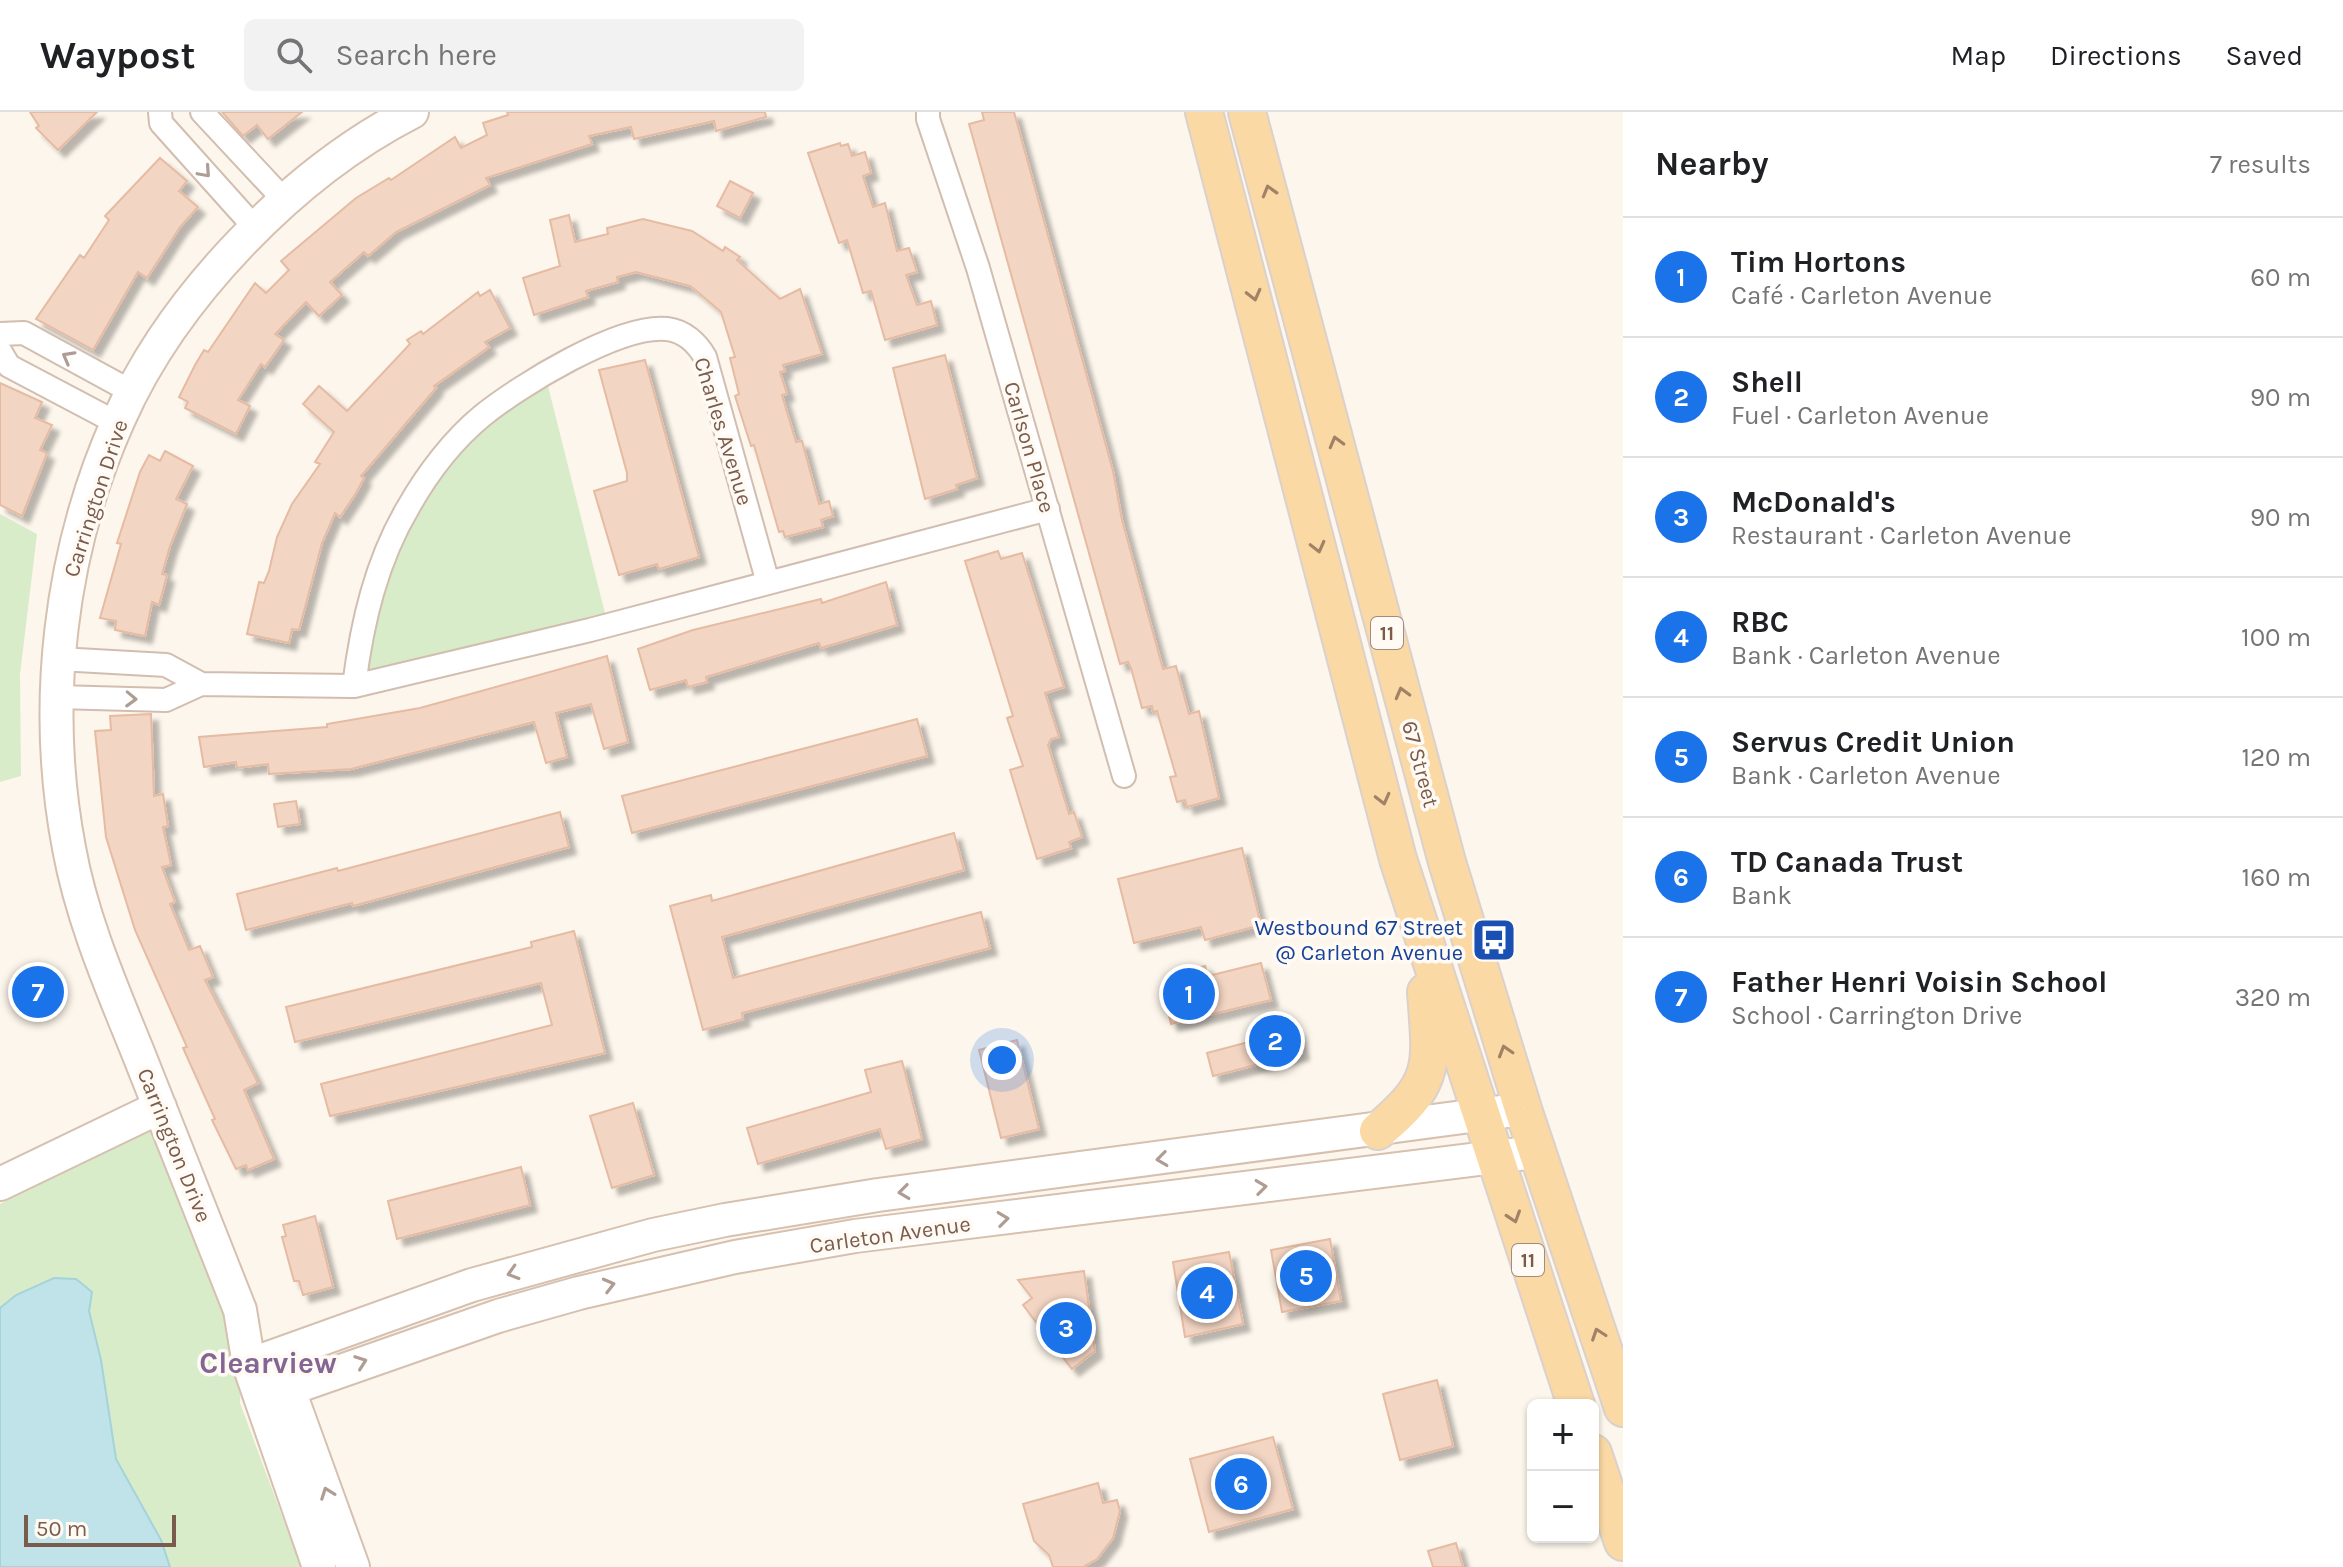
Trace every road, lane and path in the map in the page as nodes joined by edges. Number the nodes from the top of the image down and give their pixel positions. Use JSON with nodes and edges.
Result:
{"nodes":[{"id":1,"x":160,"y":112,"type":"edge"},
{"id":2,"x":202,"y":112,"type":"edge"},
{"id":3,"x":412,"y":112,"type":"edge"},
{"id":4,"x":1204,"y":112,"type":"edge"},
{"id":5,"x":1247,"y":112,"type":"edge"},
{"id":6,"x":925,"y":114,"type":"edge"},
{"id":7,"x":286,"y":202,"type":"junction"},
{"id":8,"x":256,"y":229,"type":"junction"},
{"id":9,"x":0,"y":334,"type":"edge"},
{"id":10,"x":0,"y":351,"type":"edge"},
{"id":11,"x":132,"y":392,"type":"junction"},
{"id":12,"x":117,"y":423,"type":"junction"},
{"id":13,"x":1048,"y":509,"type":"junction"},
{"id":14,"x":768,"y":583,"type":"junction"},
{"id":15,"x":59,"y":659,"type":"junction"},
{"id":16,"x":201,"y":684,"type":"junction"},
{"id":17,"x":354,"y":686,"type":"junction"},
{"id":18,"x":57,"y":697,"type":"junction"},
{"id":19,"x":1124,"y":776,"type":"dead end"},
{"id":20,"x":1423,"y":943,"type":"junction"},
{"id":21,"x":160,"y":1107,"type":"junction"},
{"id":22,"x":1523,"y":1109,"type":"junction"},
{"id":23,"x":1482,"y":1116,"type":"junction"},
{"id":24,"x":1378,"y":1131,"type":"junction"},
{"id":25,"x":1536,"y":1152,"type":"junction"},
{"id":26,"x":1495,"y":1157,"type":"junction"},
{"id":27,"x":0,"y":1184,"type":"edge"},
{"id":28,"x":262,"y":1360,"type":"junction"},
{"id":29,"x":275,"y":1393,"type":"junction"},
{"id":30,"x":1574,"y":1399,"type":"edge"},
{"id":31,"x":1623,"y":1408,"type":"edge"},
{"id":32,"x":1599,"y":1471,"type":"edge"},
{"id":33,"x":1622,"y":1541,"type":"edge"},
{"id":34,"x":319,"y":1567,"type":"edge"},
{"id":35,"x":353,"y":1567,"type":"edge"}],
"edges":[{"from":1,"to":8,"type":"street","one_way":true},
{"from":2,"to":7,"type":"street"},
{"from":3,"to":7,"type":"street","name":"Carrington Drive"},
{"from":4,"to":20,"type":"main road","name":"67 Street","number":"11","one_way":true},
{"from":22,"to":5,"type":"main road","name":"67 Street","number":"11","one_way":true},
{"from":6,"to":13,"type":"street","name":"Carlson Place"},
{"from":7,"to":8,"type":"street","name":"Carrington Drive"},
{"from":8,"to":11,"type":"street","name":"Carrington Drive"},
{"from":11,"to":9,"type":"street","one_way":true},
{"from":10,"to":12,"type":"street"},
{"from":11,"to":12,"type":"street","name":"Carrington Drive"},
{"from":12,"to":15,"type":"street","name":"Carrington Drive"},
{"from":13,"to":14,"type":"street"},
{"from":13,"to":19,"type":"street","name":"Carlson Place"},
{"from":14,"to":17,"type":"street"},
{"from":14,"to":17,"type":"street","name":"Charles Avenue"},
{"from":15,"to":16,"type":"street"},
{"from":15,"to":18,"type":"street","name":"Carrington Drive"},
{"from":16,"to":17,"type":"street"},
{"from":18,"to":16,"type":"street","one_way":true},
{"from":18,"to":21,"type":"street","name":"Carrington Drive"},
{"from":20,"to":23,"type":"main road","name":"67 Street","number":"11"},
{"from":20,"to":24,"type":"main road"},
{"from":21,"to":27,"type":"street"},
{"from":21,"to":28,"type":"street","name":"Carrington Drive"},
{"from":22,"to":23,"type":"street","name":"Carleton Avenue"},
{"from":22,"to":25,"type":"main road","name":"67 Street","number":"11"},
{"from":23,"to":24,"type":"street","name":"Carleton Avenue"},
{"from":23,"to":26,"type":"main road","name":"67 Street","number":"11"},
{"from":24,"to":28,"type":"street","name":"Carleton Avenue","one_way":true},
{"from":25,"to":26,"type":"street","name":"Carleton Avenue"},
{"from":31,"to":25,"type":"main road","name":"67 Street","number":"11","one_way":true},
{"from":29,"to":26,"type":"street","name":"Carleton Avenue","one_way":true},
{"from":26,"to":30,"type":"main road","name":"67 Street","number":"11","one_way":true},
{"from":28,"to":29,"type":"street","name":"Carrington Drive"},
{"from":29,"to":34,"type":"street","name":"Carrington Drive"},
{"from":35,"to":29,"type":"street","name":"Carrington Drive","one_way":true},
{"from":32,"to":33,"type":"main road"}]}
